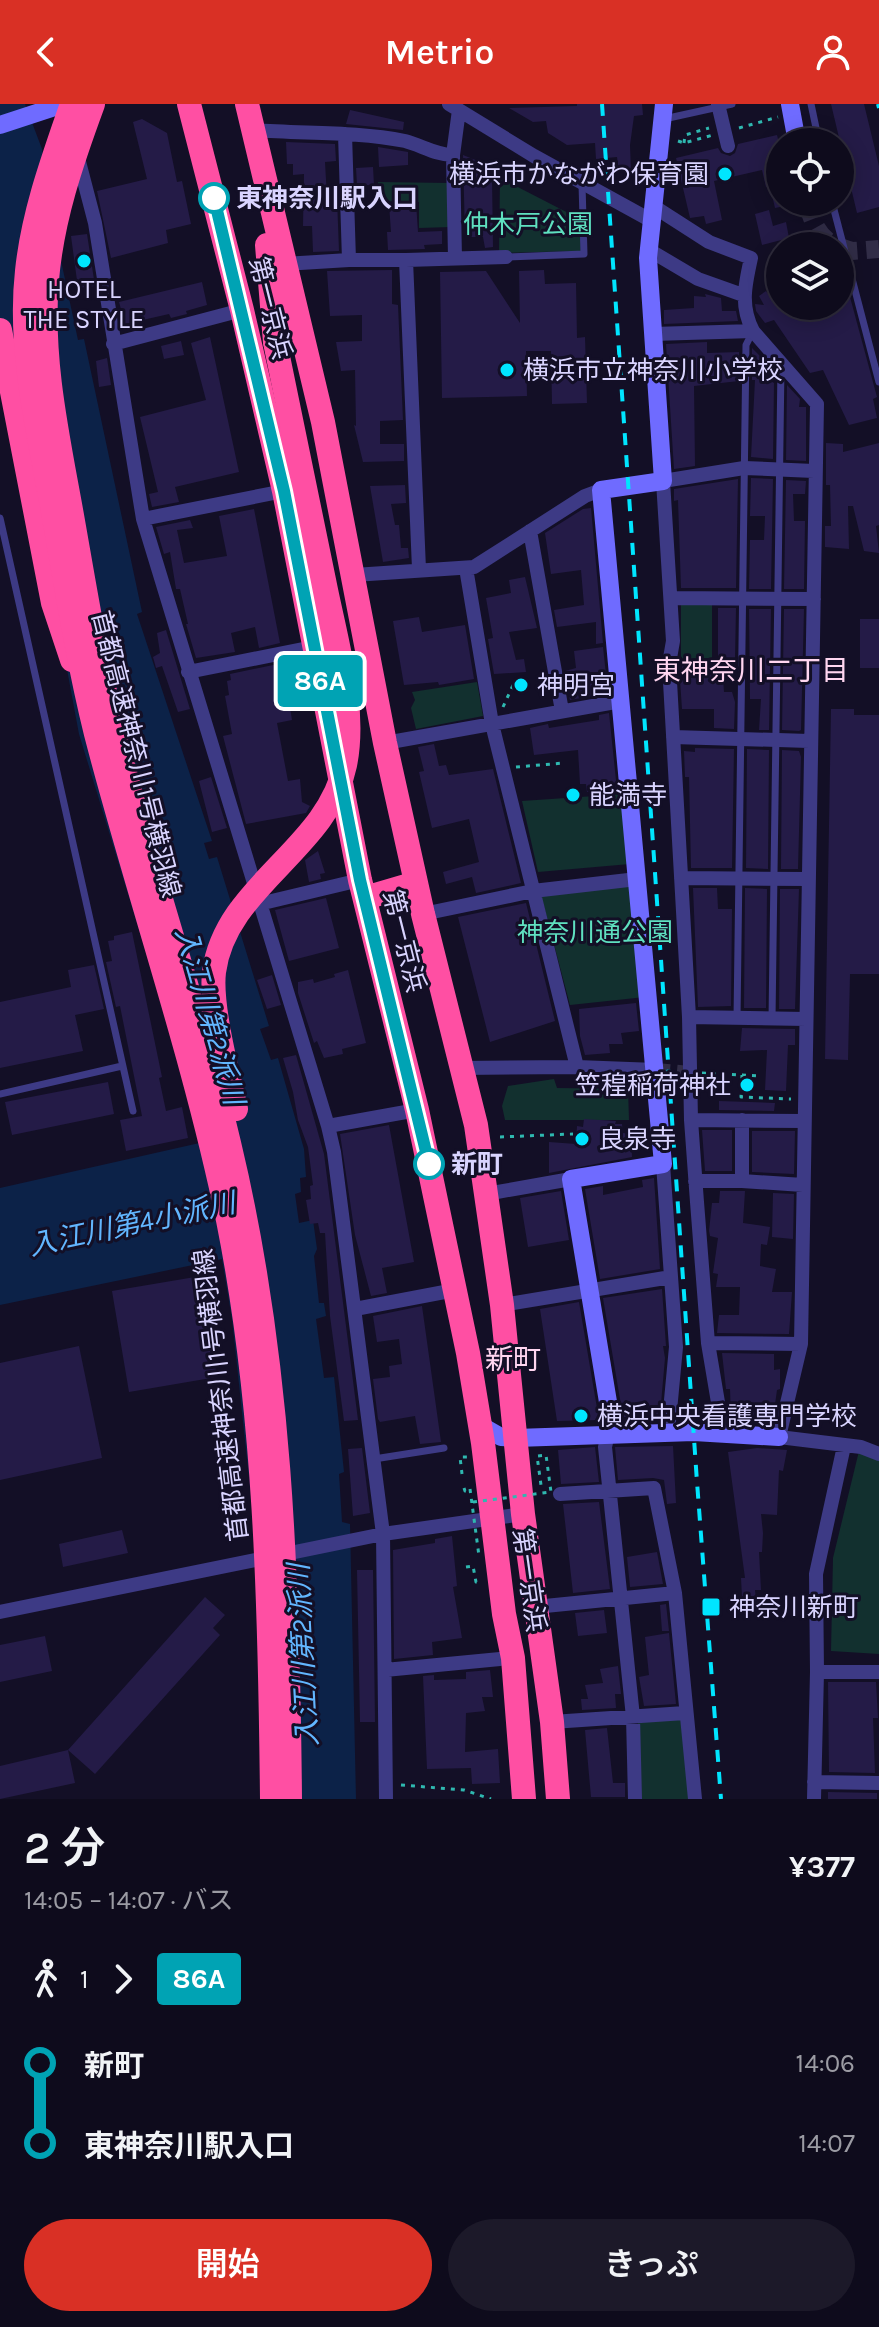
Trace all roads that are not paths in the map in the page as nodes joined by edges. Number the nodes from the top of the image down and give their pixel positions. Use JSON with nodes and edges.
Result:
{"nodes":[{"id":1,"x":63,"y":104,"type":"edge"},
{"id":2,"x":72,"y":104,"type":"edge"},
{"id":3,"x":93,"y":104,"type":"edge"},
{"id":4,"x":189,"y":104,"type":"edge"},
{"id":5,"x":247,"y":104,"type":"edge"},
{"id":6,"x":718,"y":104,"type":"edge"},
{"id":7,"x":732,"y":104,"type":"edge"},
{"id":8,"x":790,"y":104,"type":"edge"},
{"id":9,"x":811,"y":104,"type":"edge"},
{"id":10,"x":454,"y":107,"type":"edge"},
{"id":11,"x":663,"y":112,"type":"edge"},
{"id":12,"x":0,"y":125,"type":"edge"},
{"id":13,"x":794,"y":128,"type":"edge"},
{"id":14,"x":816,"y":128,"type":"edge"},
{"id":15,"x":254,"y":130,"type":"junction"},
{"id":16,"x":345,"y":134,"type":"junction"},
{"id":17,"x":728,"y":146,"type":"dead end"},
{"id":18,"x":453,"y":155,"type":"junction"},
{"id":19,"x":260,"y":159,"type":"junction"},
{"id":20,"x":582,"y":182,"type":"junction"},
{"id":21,"x":652,"y":214,"type":"junction"},
{"id":22,"x":836,"y":216,"type":"edge"},
{"id":23,"x":649,"y":250,"type":"junction"},
{"id":24,"x":506,"y":257,"type":"joint"},
{"id":25,"x":455,"y":258,"type":"junction"},
{"id":26,"x":349,"y":260,"type":"junction"},
{"id":27,"x":406,"y":260,"type":"junction"},
{"id":28,"x":284,"y":264,"type":"junction"},
{"id":29,"x":743,"y":295,"type":"junction"},
{"id":30,"x":242,"y":310,"type":"junction"},
{"id":31,"x":0,"y":330,"type":"edge"},
{"id":32,"x":753,"y":331,"type":"junction"},
{"id":33,"x":653,"y":334,"type":"junction"},
{"id":34,"x":113,"y":344,"type":"junction"},
{"id":35,"x":781,"y":363,"type":"junction"},
{"id":36,"x":879,"y":382,"type":"edge"},
{"id":37,"x":744,"y":468,"type":"junction"},
{"id":38,"x":780,"y":469,"type":"junction"},
{"id":39,"x":814,"y":471,"type":"junction"},
{"id":40,"x":663,"y":481,"type":"junction"},
{"id":41,"x":601,"y":490,"type":"junction"},
{"id":42,"x":284,"y":491,"type":"junction"},
{"id":43,"x":0,"y":518,"type":"edge"},
{"id":44,"x":143,"y":519,"type":"junction"},
{"id":45,"x":530,"y":531,"type":"junction"},
{"id":46,"x":466,"y":568,"type":"junction"},
{"id":47,"x":419,"y":569,"type":"junction"},
{"id":48,"x":354,"y":575,"type":"junction"},
{"id":49,"x":671,"y":598,"type":"junction"},
{"id":50,"x":742,"y":598,"type":"junction"},
{"id":51,"x":777,"y":598,"type":"junction"},
{"id":52,"x":814,"y":599,"type":"junction"},
{"id":53,"x":313,"y":647,"type":"junction"},
{"id":54,"x":188,"y":672,"type":"junction"},
{"id":55,"x":621,"y":701,"type":"junction"},
{"id":56,"x":562,"y":711,"type":"junction"},
{"id":57,"x":494,"y":724,"type":"junction"},
{"id":58,"x":95,"y":731,"type":"junction"},
{"id":59,"x":673,"y":737,"type":"junction"},
{"id":60,"x":740,"y":739,"type":"junction"},
{"id":61,"x":774,"y":740,"type":"junction"},
{"id":62,"x":809,"y":741,"type":"junction"},
{"id":63,"x":385,"y":743,"type":"junction"},
{"id":64,"x":681,"y":878,"type":"junction"},
{"id":65,"x":738,"y":878,"type":"junction"},
{"id":66,"x":637,"y":879,"type":"junction"},
{"id":67,"x":772,"y":879,"type":"junction"},
{"id":68,"x":808,"y":879,"type":"junction"},
{"id":69,"x":416,"y":883,"type":"junction"},
{"id":70,"x":362,"y":889,"type":"junction"},
{"id":71,"x":533,"y":891,"type":"junction"},
{"id":72,"x":259,"y":904,"type":"junction"},
{"id":73,"x":423,"y":914,"type":"junction"},
{"id":74,"x":689,"y":1017,"type":"junction"},
{"id":75,"x":737,"y":1018,"type":"junction"},
{"id":76,"x":772,"y":1019,"type":"junction"},
{"id":77,"x":806,"y":1019,"type":"junction"},
{"id":78,"x":122,"y":1066,"type":"junction"},
{"id":79,"x":577,"y":1067,"type":"junction"},
{"id":80,"x":461,"y":1068,"type":"junction"},
{"id":81,"x":656,"y":1070,"type":"junction"},
{"id":82,"x":0,"y":1094,"type":"edge"},
{"id":83,"x":417,"y":1110,"type":"junction"},
{"id":84,"x":133,"y":1111,"type":"dead end"},
{"id":85,"x":691,"y":1120,"type":"junction"},
{"id":86,"x":742,"y":1120,"type":"junction"},
{"id":87,"x":804,"y":1121,"type":"junction"},
{"id":88,"x":328,"y":1126,"type":"junction"},
{"id":89,"x":663,"y":1164,"type":"junction"},
{"id":90,"x":571,"y":1179,"type":"junction"},
{"id":91,"x":695,"y":1181,"type":"junction"},
{"id":92,"x":742,"y":1181,"type":"junction"},
{"id":93,"x":803,"y":1185,"type":"junction"},
{"id":94,"x":486,"y":1194,"type":"junction"},
{"id":95,"x":671,"y":1277,"type":"junction"},
{"id":96,"x":455,"y":1290,"type":"junction"},
{"id":97,"x":589,"y":1290,"type":"junction"},
{"id":98,"x":502,"y":1305,"type":"junction"},
{"id":99,"x":355,"y":1309,"type":"junction"},
{"id":100,"x":708,"y":1343,"type":"junction"},
{"id":101,"x":801,"y":1344,"type":"junction"},
{"id":102,"x":480,"y":1425,"type":"junction"},
{"id":103,"x":668,"y":1432,"type":"junction"},
{"id":104,"x":723,"y":1432,"type":"junction"},
{"id":105,"x":608,"y":1434,"type":"junction"},
{"id":106,"x":779,"y":1437,"type":"junction"},
{"id":107,"x":516,"y":1438,"type":"junction"},
{"id":108,"x":844,"y":1446,"type":"junction"},
{"id":109,"x":444,"y":1448,"type":"dead end"},
{"id":110,"x":278,"y":1453,"type":"junction"},
{"id":111,"x":879,"y":1454,"type":"edge"},
{"id":112,"x":374,"y":1459,"type":"junction"},
{"id":113,"x":610,"y":1489,"type":"junction"},
{"id":114,"x":560,"y":1494,"type":"dead end"},
{"id":115,"x":482,"y":1509,"type":"junction"},
{"id":116,"x":523,"y":1514,"type":"junction"},
{"id":117,"x":383,"y":1534,"type":"junction"},
{"id":118,"x":675,"y":1593,"type":"junction"},
{"id":119,"x":621,"y":1600,"type":"junction"},
{"id":120,"x":535,"y":1607,"type":"junction"},
{"id":121,"x":0,"y":1612,"type":"edge"},
{"id":122,"x":500,"y":1659,"type":"dead end"},
{"id":123,"x":385,"y":1670,"type":"junction"},
{"id":124,"x":817,"y":1672,"type":"junction"},
{"id":125,"x":879,"y":1672,"type":"edge"},
{"id":126,"x":685,"y":1713,"type":"junction"},
{"id":127,"x":633,"y":1717,"type":"junction"},
{"id":128,"x":552,"y":1722,"type":"junction"},
{"id":129,"x":814,"y":1782,"type":"junction"},
{"id":130,"x":879,"y":1783,"type":"edge"},
{"id":131,"x":386,"y":1792,"type":"edge"},
{"id":132,"x":272,"y":1799,"type":"edge"},
{"id":133,"x":290,"y":1799,"type":"edge"},
{"id":134,"x":524,"y":1799,"type":"edge"},
{"id":135,"x":558,"y":1799,"type":"edge"},
{"id":136,"x":635,"y":1799,"type":"edge"},
{"id":137,"x":695,"y":1799,"type":"edge"},
{"id":138,"x":814,"y":1799,"type":"edge"}],
"edges":[{"from":1,"to":12,"type":"street"},
{"from":1,"to":34,"type":"street"},
{"from":2,"to":58,"type":"highway","name":"首都高速神奈川1号横羽線","bridge":true},
{"from":3,"to":110,"type":"highway","name":"首都高速神奈川1号横羽線","bridge":true},
{"from":4,"to":30,"type":"highway","name":"第一京浜"},
{"from":5,"to":15,"type":"highway","name":"第一京浜"},
{"from":6,"to":17,"type":"street","bridge":true},
{"from":7,"to":11,"type":"lane"},
{"from":8,"to":13,"type":"street"},
{"from":9,"to":14,"type":"lane"},
{"from":10,"to":18,"type":"street"},
{"from":10,"to":20,"type":"street"},
{"from":11,"to":21,"type":"street"},
{"from":15,"to":16,"type":"street"},
{"from":15,"to":19,"type":"highway","name":"第一京浜"},
{"from":16,"to":18,"type":"street"},
{"from":16,"to":26,"type":"street"},
{"from":18,"to":25,"type":"street"},
{"from":19,"to":28,"type":"highway","name":"第一京浜"},
{"from":19,"to":110,"type":"highway","bridge":true},
{"from":20,"to":21,"type":"street"},
{"from":20,"to":24,"type":"lane"},
{"from":21,"to":23,"type":"street"},
{"from":21,"to":29,"type":"street"},
{"from":22,"to":36,"type":"lane"},
{"from":23,"to":29,"type":"street"},
{"from":23,"to":33,"type":"street"},
{"from":24,"to":25,"type":"street"},
{"from":25,"to":27,"type":"street"},
{"from":26,"to":27,"type":"street"},
{"from":26,"to":28,"type":"street"},
{"from":27,"to":47,"type":"street"},
{"from":28,"to":48,"type":"highway","name":"第一京浜"},
{"from":29,"to":32,"type":"street"},
{"from":30,"to":34,"type":"street"},
{"from":30,"to":42,"type":"highway","name":"第一京浜"},
{"from":31,"to":58,"type":"highway","bridge":true},
{"from":32,"to":33,"type":"street"},
{"from":32,"to":35,"type":"street"},
{"from":32,"to":37,"type":"lane"},
{"from":33,"to":40,"type":"street"},
{"from":34,"to":44,"type":"street"},
{"from":35,"to":38,"type":"lane"},
{"from":35,"to":39,"type":"street"},
{"from":37,"to":38,"type":"street"},
{"from":37,"to":40,"type":"street"},
{"from":37,"to":50,"type":"lane"},
{"from":38,"to":39,"type":"street"},
{"from":38,"to":51,"type":"lane"},
{"from":39,"to":52,"type":"street"},
{"from":40,"to":41,"type":"street"},
{"from":40,"to":49,"type":"street"},
{"from":41,"to":45,"type":"street"},
{"from":41,"to":55,"type":"street"},
{"from":42,"to":44,"type":"street"},
{"from":42,"to":53,"type":"highway","name":"第一京浜"},
{"from":43,"to":78,"type":"lane"},
{"from":44,"to":54,"type":"street"},
{"from":45,"to":46,"type":"street"},
{"from":45,"to":56,"type":"street"},
{"from":46,"to":47,"type":"street"},
{"from":46,"to":57,"type":"street"},
{"from":47,"to":48,"type":"street"},
{"from":48,"to":63,"type":"highway","name":"第一京浜"},
{"from":49,"to":50,"type":"street"},
{"from":49,"to":59,"type":"street"},
{"from":50,"to":51,"type":"street"},
{"from":50,"to":60,"type":"lane"},
{"from":51,"to":52,"type":"street"},
{"from":51,"to":61,"type":"lane"},
{"from":52,"to":62,"type":"street"},
{"from":53,"to":54,"type":"street"},
{"from":53,"to":70,"type":"highway","name":"第一京浜"},
{"from":54,"to":72,"type":"street"},
{"from":55,"to":56,"type":"street"},
{"from":55,"to":66,"type":"street"},
{"from":56,"to":57,"type":"street"},
{"from":57,"to":63,"type":"street"},
{"from":57,"to":71,"type":"street"},
{"from":58,"to":132,"type":"highway","name":"首都高速神奈川1号横羽線","bridge":true},
{"from":59,"to":60,"type":"street"},
{"from":59,"to":64,"type":"street"},
{"from":60,"to":61,"type":"street"},
{"from":60,"to":65,"type":"lane"},
{"from":61,"to":62,"type":"street"},
{"from":61,"to":67,"type":"lane"},
{"from":62,"to":68,"type":"street"},
{"from":63,"to":69,"type":"highway","name":"第一京浜"},
{"from":64,"to":65,"type":"street"},
{"from":64,"to":74,"type":"street"},
{"from":65,"to":67,"type":"street"},
{"from":65,"to":75,"type":"lane"},
{"from":66,"to":71,"type":"street"},
{"from":66,"to":81,"type":"street"},
{"from":67,"to":68,"type":"street"},
{"from":67,"to":76,"type":"lane"},
{"from":68,"to":77,"type":"street"},
{"from":69,"to":70,"type":"highway"},
{"from":69,"to":73,"type":"highway","name":"第一京浜"},
{"from":70,"to":72,"type":"street"},
{"from":70,"to":83,"type":"highway","name":"第一京浜"},
{"from":71,"to":73,"type":"street"},
{"from":71,"to":79,"type":"street"},
{"from":72,"to":88,"type":"street"},
{"from":73,"to":80,"type":"highway","name":"第一京浜"},
{"from":74,"to":75,"type":"street"},
{"from":74,"to":85,"type":"street"},
{"from":75,"to":76,"type":"street"},
{"from":76,"to":77,"type":"street"},
{"from":77,"to":87,"type":"street"},
{"from":78,"to":82,"type":"lane"},
{"from":78,"to":84,"type":"lane"},
{"from":79,"to":80,"type":"street"},
{"from":79,"to":81,"type":"street"},
{"from":80,"to":94,"type":"highway","name":"第一京浜"},
{"from":81,"to":89,"type":"street"},
{"from":83,"to":88,"type":"street"},
{"from":83,"to":96,"type":"highway","name":"第一京浜"},
{"from":85,"to":86,"type":"street"},
{"from":85,"to":91,"type":"street"},
{"from":86,"to":87,"type":"street"},
{"from":86,"to":92,"type":"street"},
{"from":87,"to":93,"type":"street"},
{"from":88,"to":99,"type":"street"},
{"from":89,"to":90,"type":"street"},
{"from":89,"to":95,"type":"street"},
{"from":90,"to":94,"type":"street"},
{"from":90,"to":97,"type":"street"},
{"from":91,"to":92,"type":"street"},
{"from":91,"to":100,"type":"street"},
{"from":92,"to":93,"type":"street"},
{"from":93,"to":101,"type":"street"},
{"from":94,"to":98,"type":"highway","name":"第一京浜"},
{"from":95,"to":97,"type":"street"},
{"from":95,"to":103,"type":"street"},
{"from":96,"to":99,"type":"street"},
{"from":96,"to":102,"type":"highway","name":"第一京浜"},
{"from":97,"to":98,"type":"street"},
{"from":97,"to":105,"type":"street"},
{"from":98,"to":107,"type":"highway","name":"第一京浜"},
{"from":99,"to":112,"type":"street"},
{"from":100,"to":101,"type":"street"},
{"from":100,"to":104,"type":"street"},
{"from":101,"to":106,"type":"street"},
{"from":102,"to":107,"type":"street"},
{"from":102,"to":115,"type":"highway","name":"第一京浜"},
{"from":103,"to":104,"type":"street"},
{"from":103,"to":105,"type":"street"},
{"from":104,"to":106,"type":"street"},
{"from":105,"to":107,"type":"street"},
{"from":105,"to":113,"type":"street"},
{"from":106,"to":108,"type":"street"},
{"from":107,"to":116,"type":"highway","name":"第一京浜"},
{"from":108,"to":111,"type":"street"},
{"from":108,"to":124,"type":"street"},
{"from":109,"to":112,"type":"lane"},
{"from":110,"to":133,"type":"highway","name":"首都高速神奈川1号横羽線","bridge":true},
{"from":112,"to":117,"type":"street"},
{"from":113,"to":114,"type":"street"},
{"from":113,"to":118,"type":"street"},
{"from":113,"to":119,"type":"street"},
{"from":115,"to":116,"type":"street"},
{"from":115,"to":117,"type":"street"},
{"from":115,"to":134,"type":"highway","name":"第一京浜"},
{"from":116,"to":120,"type":"highway","name":"第一京浜"},
{"from":117,"to":121,"type":"street","bridge":true},
{"from":117,"to":123,"type":"street"},
{"from":118,"to":119,"type":"street"},
{"from":118,"to":126,"type":"street"},
{"from":119,"to":120,"type":"street"},
{"from":119,"to":127,"type":"street"},
{"from":120,"to":128,"type":"highway","name":"第一京浜"},
{"from":122,"to":123,"type":"street"},
{"from":123,"to":131,"type":"street"},
{"from":124,"to":125,"type":"street"},
{"from":124,"to":129,"type":"street"},
{"from":126,"to":127,"type":"street"},
{"from":126,"to":137,"type":"street"},
{"from":127,"to":128,"type":"street"},
{"from":127,"to":136,"type":"street"},
{"from":128,"to":135,"type":"highway","name":"第一京浜"},
{"from":129,"to":130,"type":"street"},
{"from":129,"to":138,"type":"street"}]}
